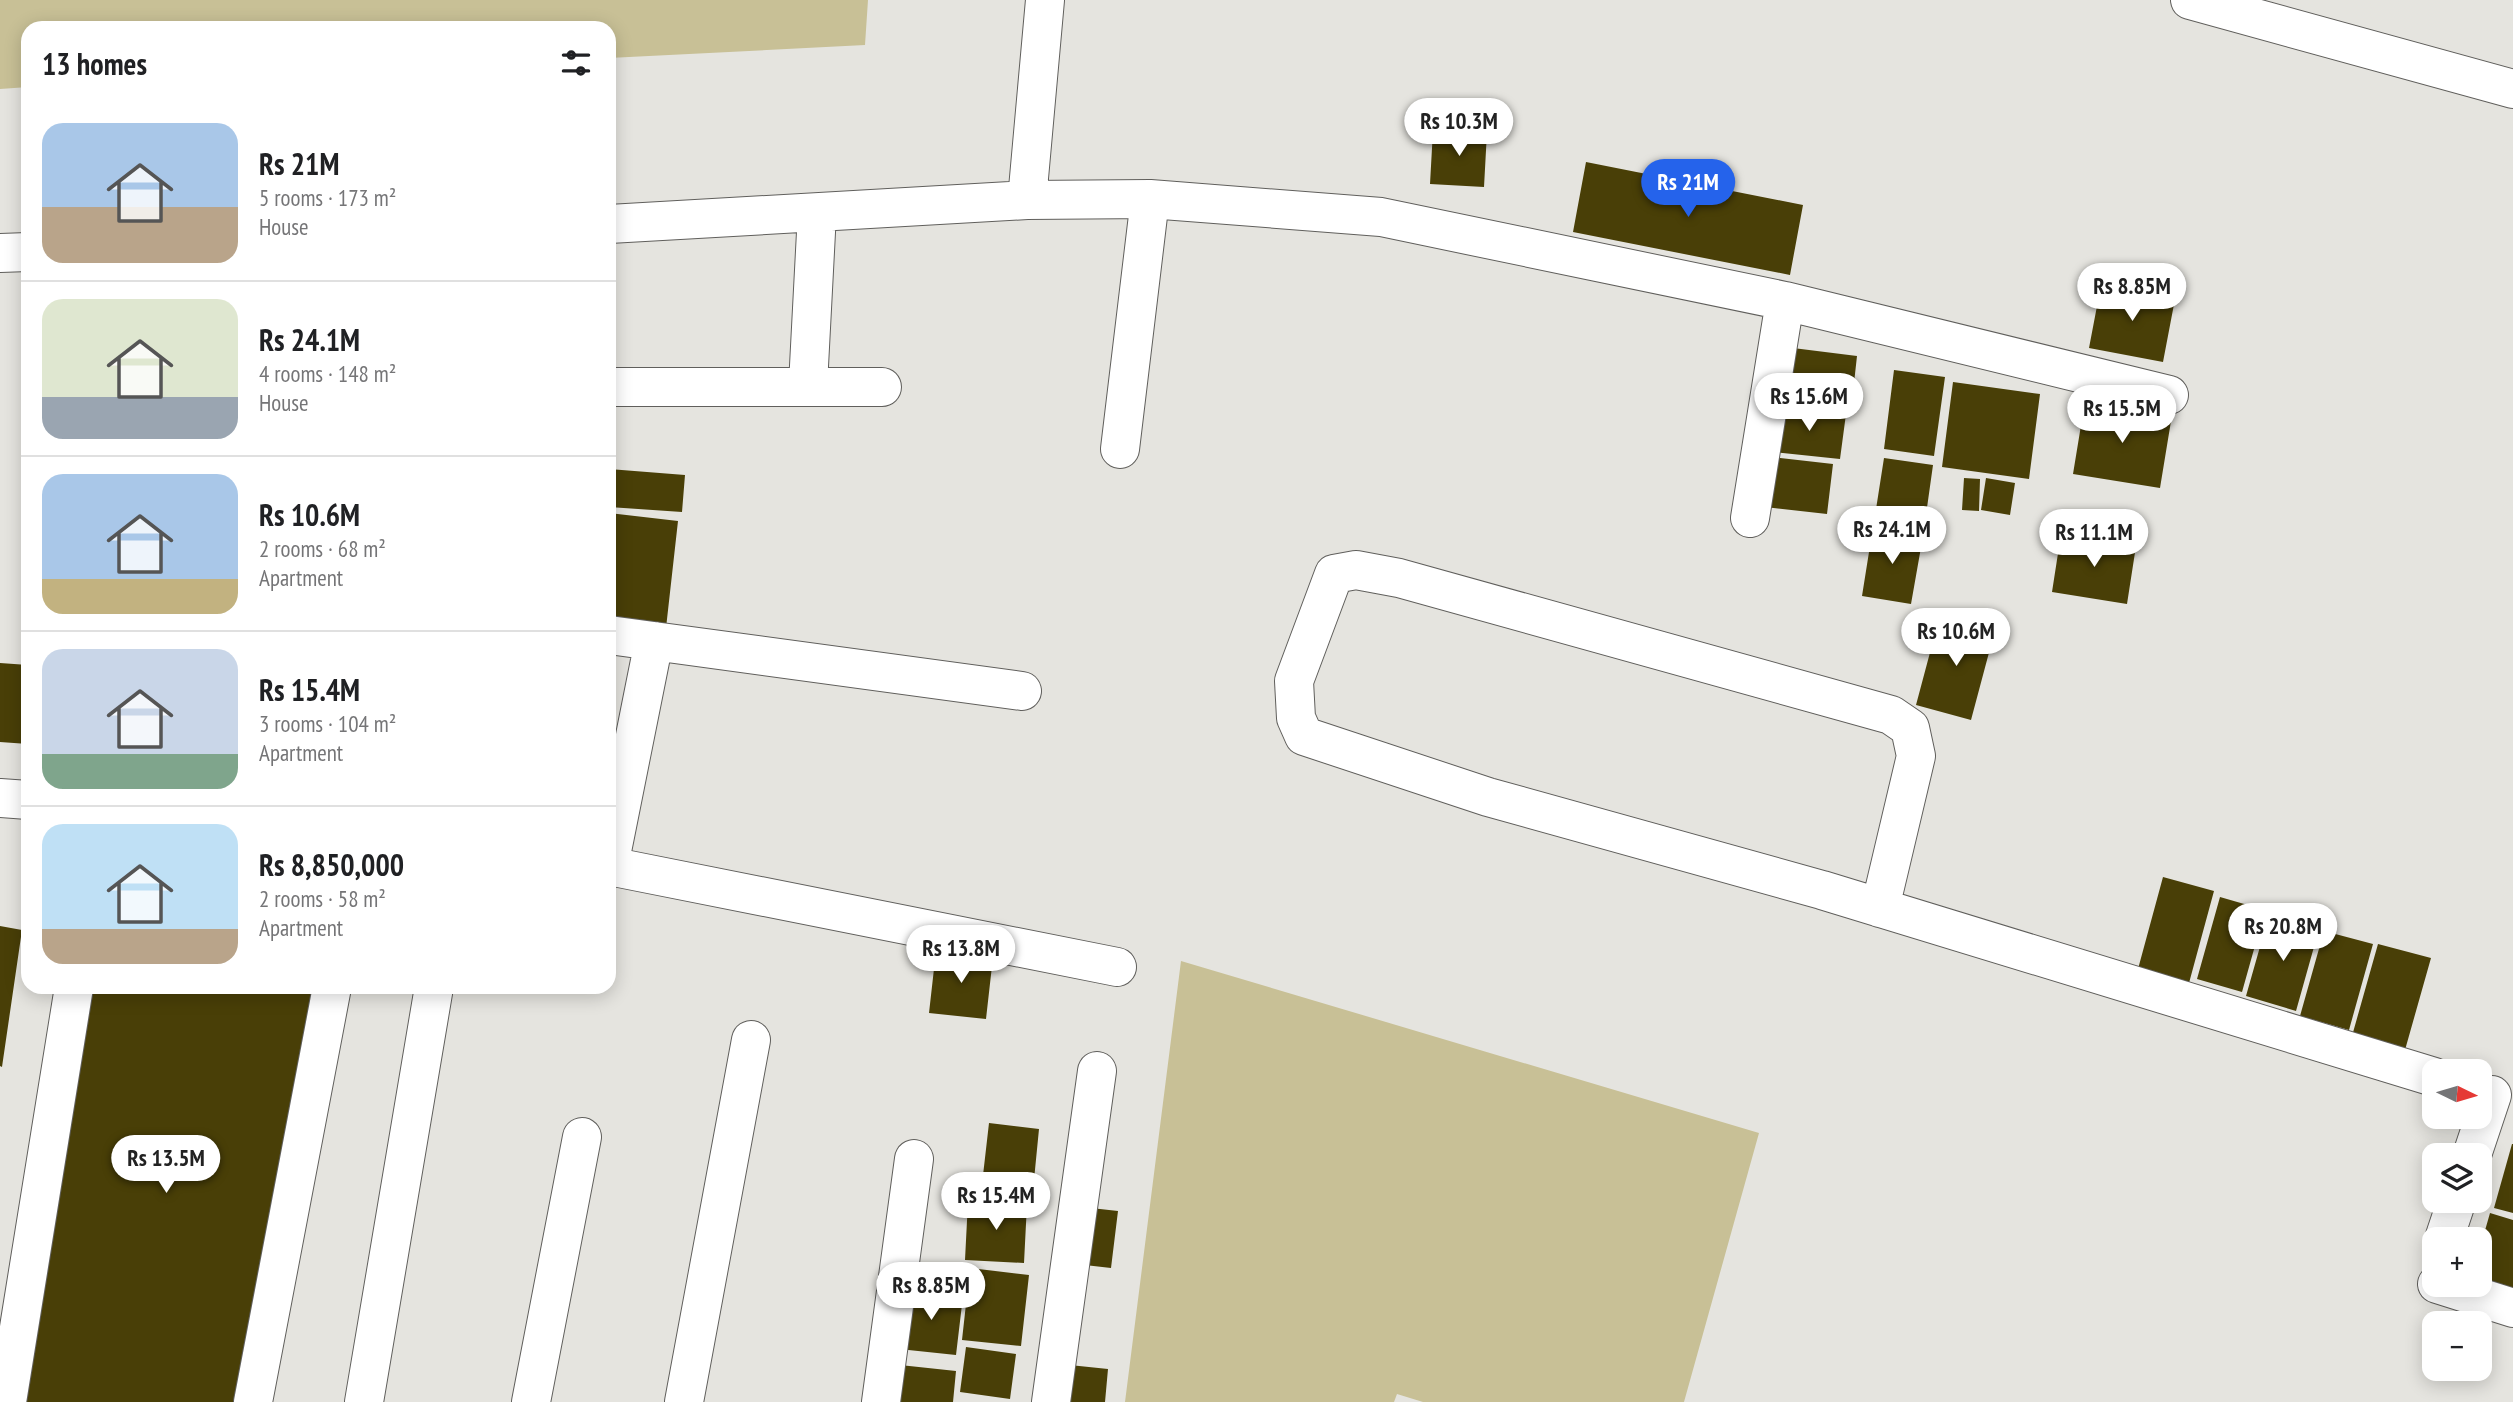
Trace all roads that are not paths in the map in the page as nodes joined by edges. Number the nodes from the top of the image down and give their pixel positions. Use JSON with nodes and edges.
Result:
{"nodes":[{"id":1,"x":1045,"y":0,"type":"edge"},
{"id":2,"x":2190,"y":0,"type":"edge"},
{"id":3,"x":2513,"y":89,"type":"edge"},
{"id":4,"x":1027,"y":200,"type":"junction"},
{"id":5,"x":1150,"y":200,"type":"junction"},
{"id":6,"x":817,"y":213,"type":"junction"},
{"id":7,"x":616,"y":224,"type":"edge"},
{"id":8,"x":21,"y":252,"type":"edge"},
{"id":9,"x":0,"y":253,"type":"edge"},
{"id":10,"x":1785,"y":301,"type":"junction"},
{"id":11,"x":808,"y":385,"type":"junction"},
{"id":12,"x":616,"y":387,"type":"edge"},
{"id":13,"x":882,"y":387,"type":"dead end"},
{"id":14,"x":2169,"y":395,"type":"dead end"},
{"id":15,"x":1119,"y":449,"type":"dead end"},
{"id":16,"x":1751,"y":518,"type":"dead end"},
{"id":17,"x":616,"y":636,"type":"edge"},
{"id":18,"x":654,"y":641,"type":"junction"},
{"id":19,"x":1022,"y":691,"type":"dead end"},
{"id":20,"x":0,"y":798,"type":"edge"},
{"id":21,"x":21,"y":800,"type":"edge"},
{"id":22,"x":616,"y":831,"type":"edge"},
{"id":23,"x":616,"y":867,"type":"edge"},
{"id":24,"x":1880,"y":908,"type":"junction"},
{"id":25,"x":1116,"y":967,"type":"dead end"},
{"id":26,"x":73,"y":994,"type":"edge"},
{"id":27,"x":330,"y":994,"type":"edge"},
{"id":28,"x":433,"y":994,"type":"edge"},
{"id":29,"x":751,"y":1040,"type":"dead end"},
{"id":30,"x":1097,"y":1071,"type":"dead end"},
{"id":31,"x":2422,"y":1073,"type":"edge"},
{"id":32,"x":2495,"y":1096,"type":"edge"},
{"id":33,"x":582,"y":1137,"type":"dead end"},
{"id":34,"x":2477,"y":1143,"type":"edge"},
{"id":35,"x":914,"y":1158,"type":"dead end"},
{"id":36,"x":2477,"y":1297,"type":"edge"},
{"id":37,"x":2513,"y":1308,"type":"edge"},
{"id":38,"x":7,"y":1402,"type":"edge"},
{"id":39,"x":253,"y":1402,"type":"edge"},
{"id":40,"x":364,"y":1402,"type":"edge"},
{"id":41,"x":531,"y":1402,"type":"edge"},
{"id":42,"x":684,"y":1402,"type":"edge"},
{"id":43,"x":881,"y":1402,"type":"edge"},
{"id":44,"x":1051,"y":1402,"type":"edge"}],
"edges":[{"from":1,"to":4,"type":"street"},
{"from":2,"to":3,"type":"street"},
{"from":4,"to":5,"type":"street"},
{"from":4,"to":6,"type":"street"},
{"from":5,"to":10,"type":"street"},
{"from":5,"to":15,"type":"street"},
{"from":6,"to":7,"type":"street"},
{"from":6,"to":11,"type":"street"},
{"from":8,"to":9,"type":"street"},
{"from":10,"to":14,"type":"street"},
{"from":10,"to":16,"type":"street"},
{"from":11,"to":12,"type":"street"},
{"from":11,"to":13,"type":"street"},
{"from":17,"to":18,"type":"street"},
{"from":18,"to":19,"type":"street"},
{"from":18,"to":22,"type":"street"},
{"from":20,"to":21,"type":"street"},
{"from":23,"to":25,"type":"street"},
{"from":24,"to":24,"type":"street"},
{"from":24,"to":31,"type":"street"},
{"from":26,"to":38,"type":"street"},
{"from":27,"to":39,"type":"street"},
{"from":28,"to":40,"type":"street"},
{"from":29,"to":42,"type":"street"},
{"from":30,"to":44,"type":"street"},
{"from":32,"to":34,"type":"street"},
{"from":33,"to":41,"type":"street"},
{"from":35,"to":43,"type":"street"},
{"from":36,"to":37,"type":"street"}]}
